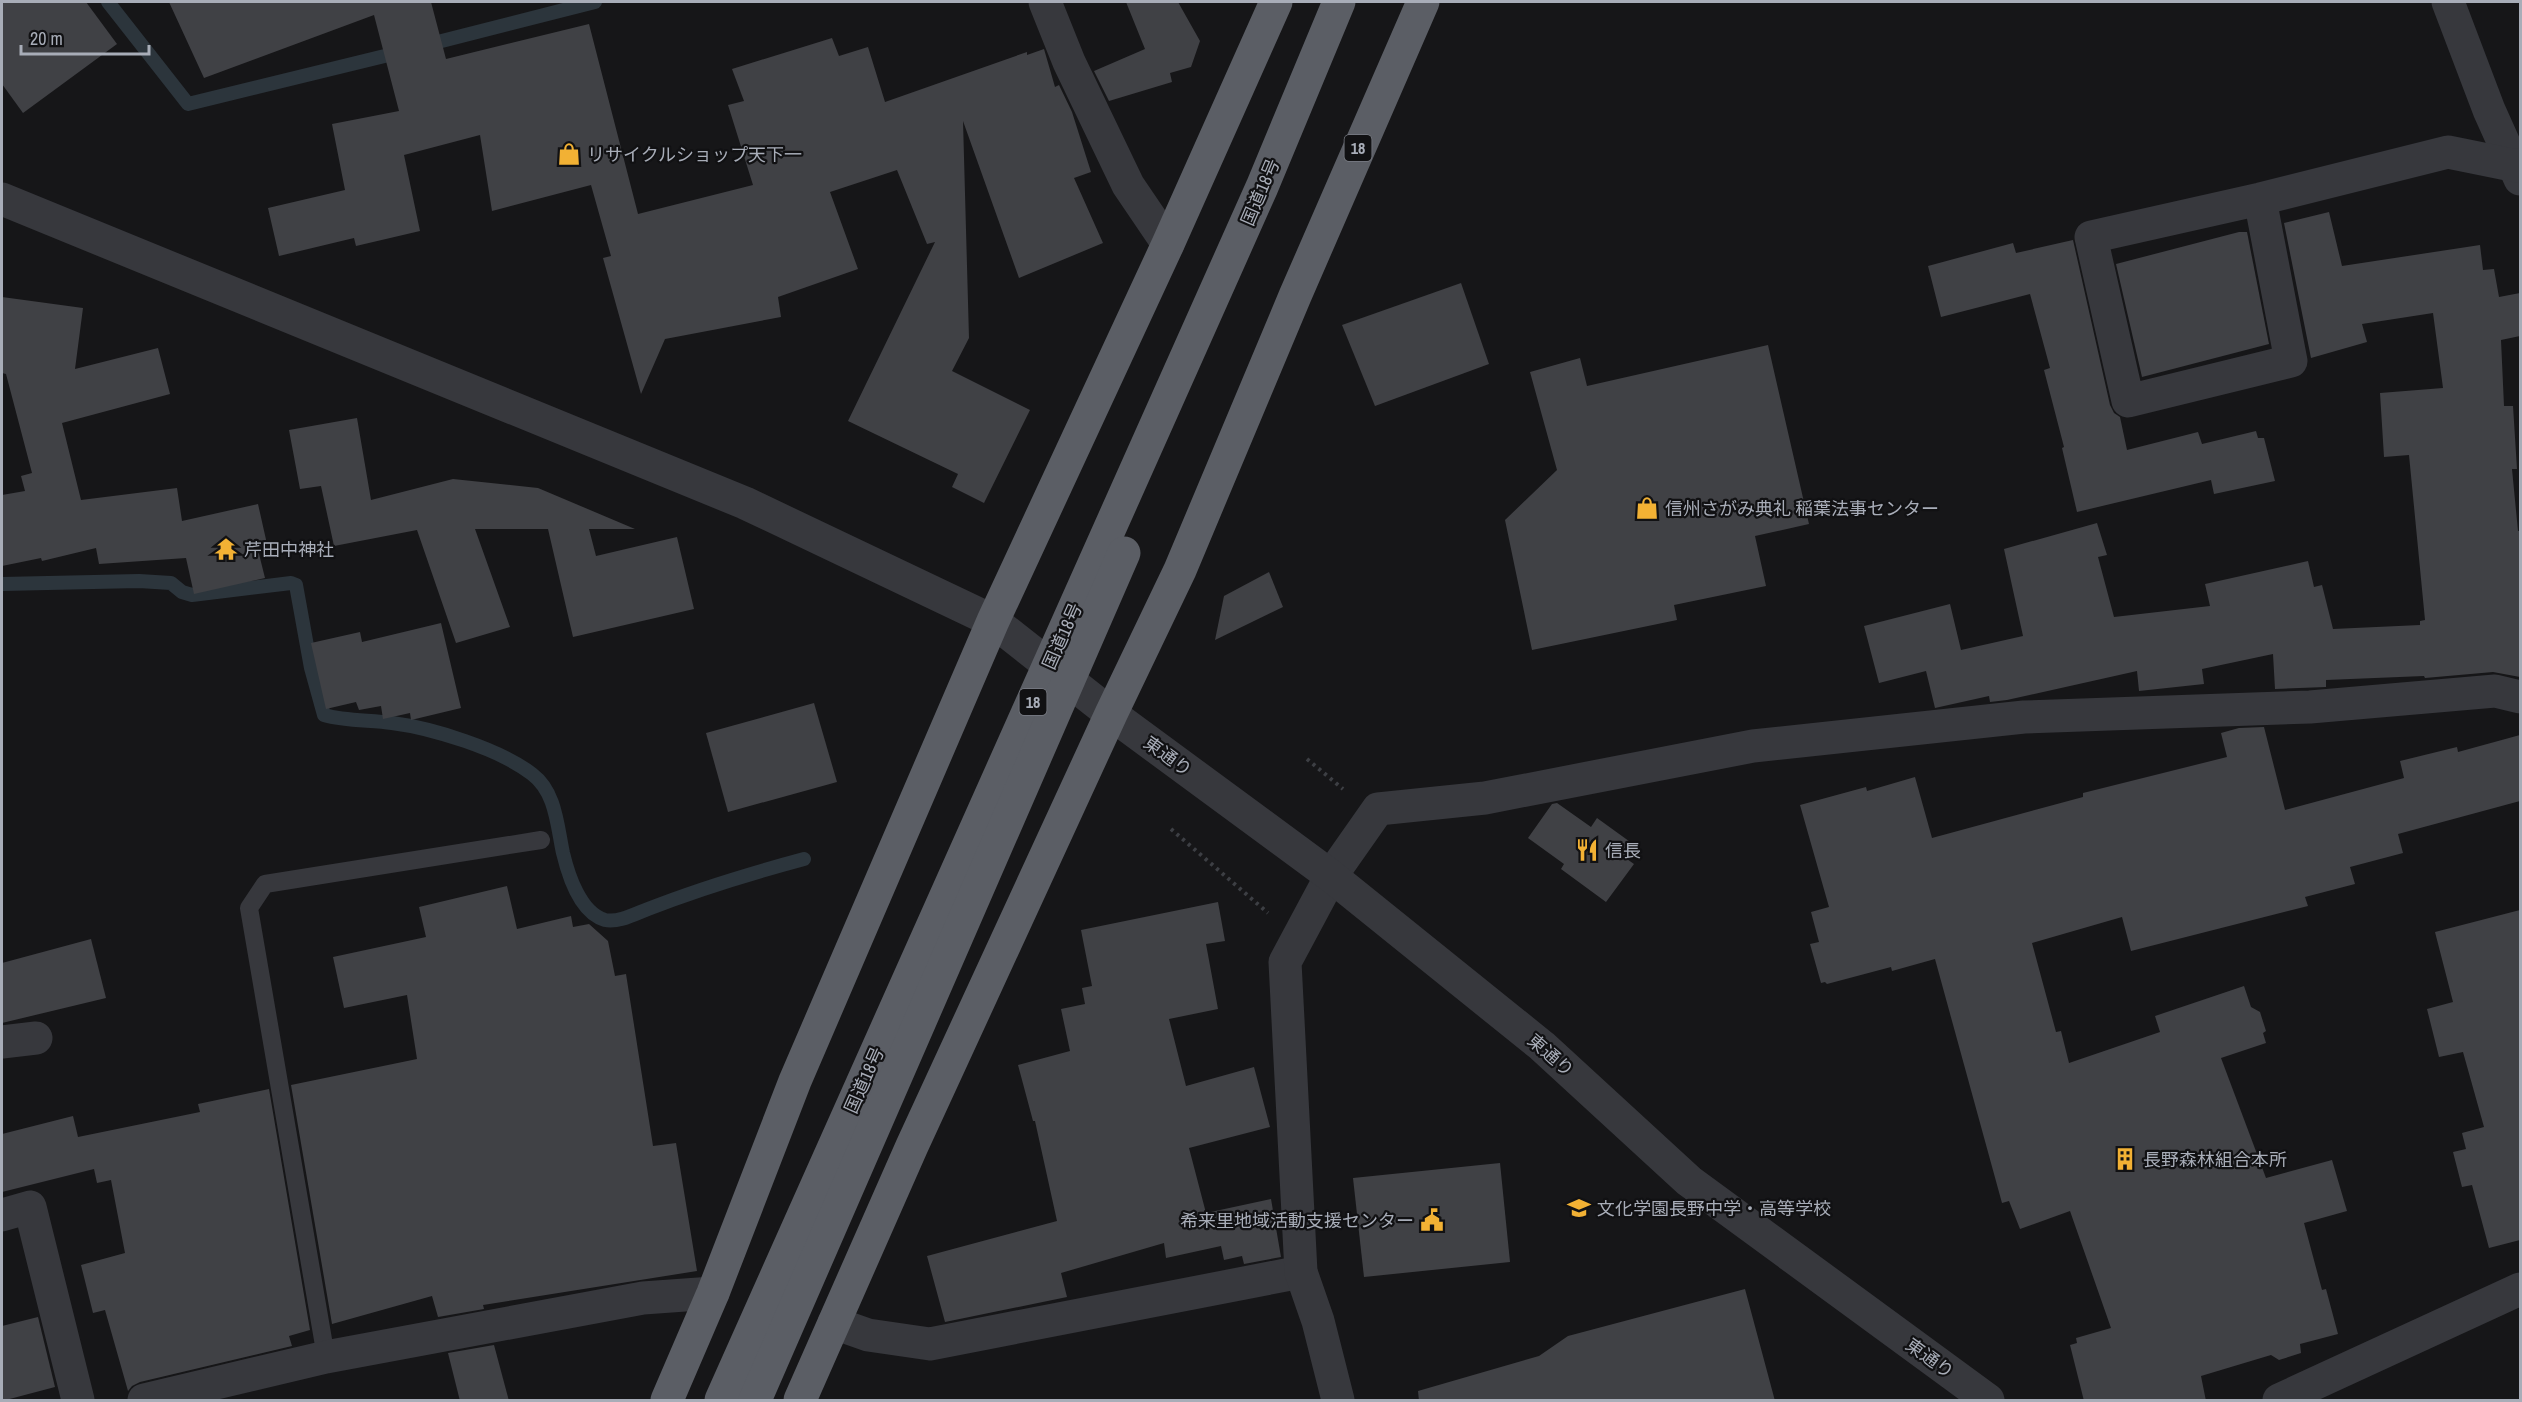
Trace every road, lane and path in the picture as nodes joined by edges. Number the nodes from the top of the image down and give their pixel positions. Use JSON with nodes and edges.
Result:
{"nodes":[{"id":1,"x":1045,"y":2,"type":"edge"},
{"id":2,"x":1276,"y":2,"type":"edge"},
{"id":3,"x":1340,"y":2,"type":"edge"},
{"id":4,"x":1364,"y":2,"type":"edge"},
{"id":5,"x":1423,"y":2,"type":"edge"},
{"id":6,"x":2448,"y":2,"type":"edge"},
{"id":7,"x":2519,"y":170,"type":"edge"},
{"id":8,"x":2,"y":199,"type":"edge"},
{"id":9,"x":2260,"y":199,"type":"junction"},
{"id":10,"x":1168,"y":244,"type":"junction"},
{"id":11,"x":993,"y":621,"type":"junction"},
{"id":12,"x":2520,"y":697,"type":"edge"},
{"id":13,"x":1111,"y":714,"type":"junction"},
{"id":14,"x":1307,"y":759,"type":"dead end"},
{"id":15,"x":1343,"y":789,"type":"dead end"},
{"id":16,"x":1171,"y":829,"type":"dead end"},
{"id":17,"x":541,"y":840,"type":"dead end"},
{"id":18,"x":1331,"y":876,"type":"junction"},
{"id":19,"x":1272,"y":916,"type":"dead end"},
{"id":20,"x":36,"y":1038,"type":"dead end"},
{"id":21,"x":2,"y":1042,"type":"edge"},
{"id":22,"x":2,"y":1215,"type":"edge"},
{"id":23,"x":1301,"y":1272,"type":"junction"},
{"id":24,"x":2520,"y":1289,"type":"edge"},
{"id":25,"x":713,"y":1293,"type":"junction"},
{"id":26,"x":834,"y":1323,"type":"junction"},
{"id":27,"x":326,"y":1357,"type":"junction"},
{"id":28,"x":78,"y":1401,"type":"edge"},
{"id":29,"x":144,"y":1401,"type":"edge"},
{"id":30,"x":667,"y":1401,"type":"edge"},
{"id":31,"x":721,"y":1401,"type":"edge"},
{"id":32,"x":755,"y":1401,"type":"edge"},
{"id":33,"x":800,"y":1401,"type":"edge"},
{"id":34,"x":1338,"y":1401,"type":"edge"},
{"id":35,"x":1988,"y":1401,"type":"edge"},
{"id":36,"x":2278,"y":1401,"type":"edge"}],
"edges":[{"from":1,"to":10,"type":"street"},
{"from":2,"to":10,"type":"highway"},
{"from":3,"to":31,"type":"highway","name":"国道18号","number":"18","bridge":true},
{"from":4,"to":32,"type":"highway","name":"国道18号","number":"18","bridge":true},
{"from":5,"to":13,"type":"highway","number":"18"},
{"from":6,"to":7,"type":"street"},
{"from":7,"to":9,"type":"street"},
{"from":8,"to":11,"type":"street","name":"東通り"},
{"from":9,"to":9,"type":"street"},
{"from":10,"to":11,"type":"highway"},
{"from":11,"to":13,"type":"street","name":"東通り"},
{"from":11,"to":25,"type":"highway"},
{"from":12,"to":18,"type":"street"},
{"from":13,"to":18,"type":"street","name":"東通り"},
{"from":13,"to":26,"type":"highway","number":"18"},
{"from":14,"to":15,"type":"path"},
{"from":16,"to":19,"type":"path"},
{"from":17,"to":27,"type":"lane"},
{"from":18,"to":23,"type":"street"},
{"from":18,"to":35,"type":"street","name":"東通り"},
{"from":20,"to":21,"type":"street"},
{"from":22,"to":28,"type":"street"},
{"from":23,"to":26,"type":"street"},
{"from":23,"to":34,"type":"street"},
{"from":24,"to":36,"type":"street"},
{"from":25,"to":27,"type":"street"},
{"from":25,"to":30,"type":"highway"},
{"from":26,"to":33,"type":"highway","number":"18"},
{"from":27,"to":29,"type":"street"}]}
